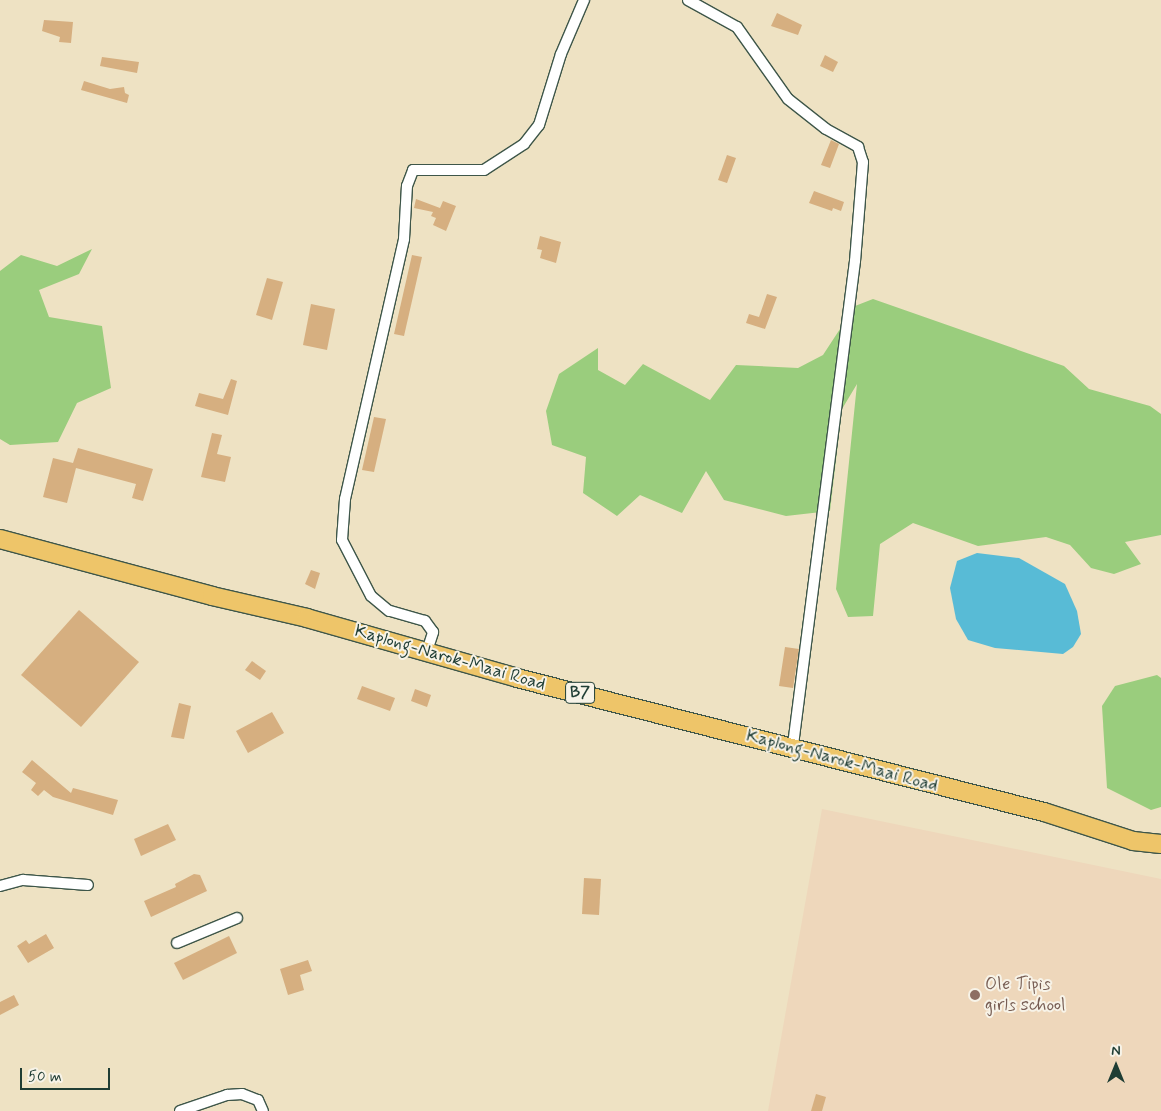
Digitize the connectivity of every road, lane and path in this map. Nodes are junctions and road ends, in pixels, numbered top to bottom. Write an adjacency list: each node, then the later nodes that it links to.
1 (584, 0): 4 (street)
2 (688, 0): 5 (street)
3 (0, 538): 4 (highway, Kaplong-Narok-Maai Road / B7)
4 (427, 651): 5 (highway, Kaplong-Narok-Maai Road / B7)
5 (793, 748): 6 (highway, Kaplong-Narok-Maai Road / B7)
6 (1161, 844)
7 (88, 885): 8 (street)
8 (0, 886)
9 (237, 918): 10 (street)
10 (177, 943)
11 (180, 1111): 12 (street)
12 (263, 1111)

